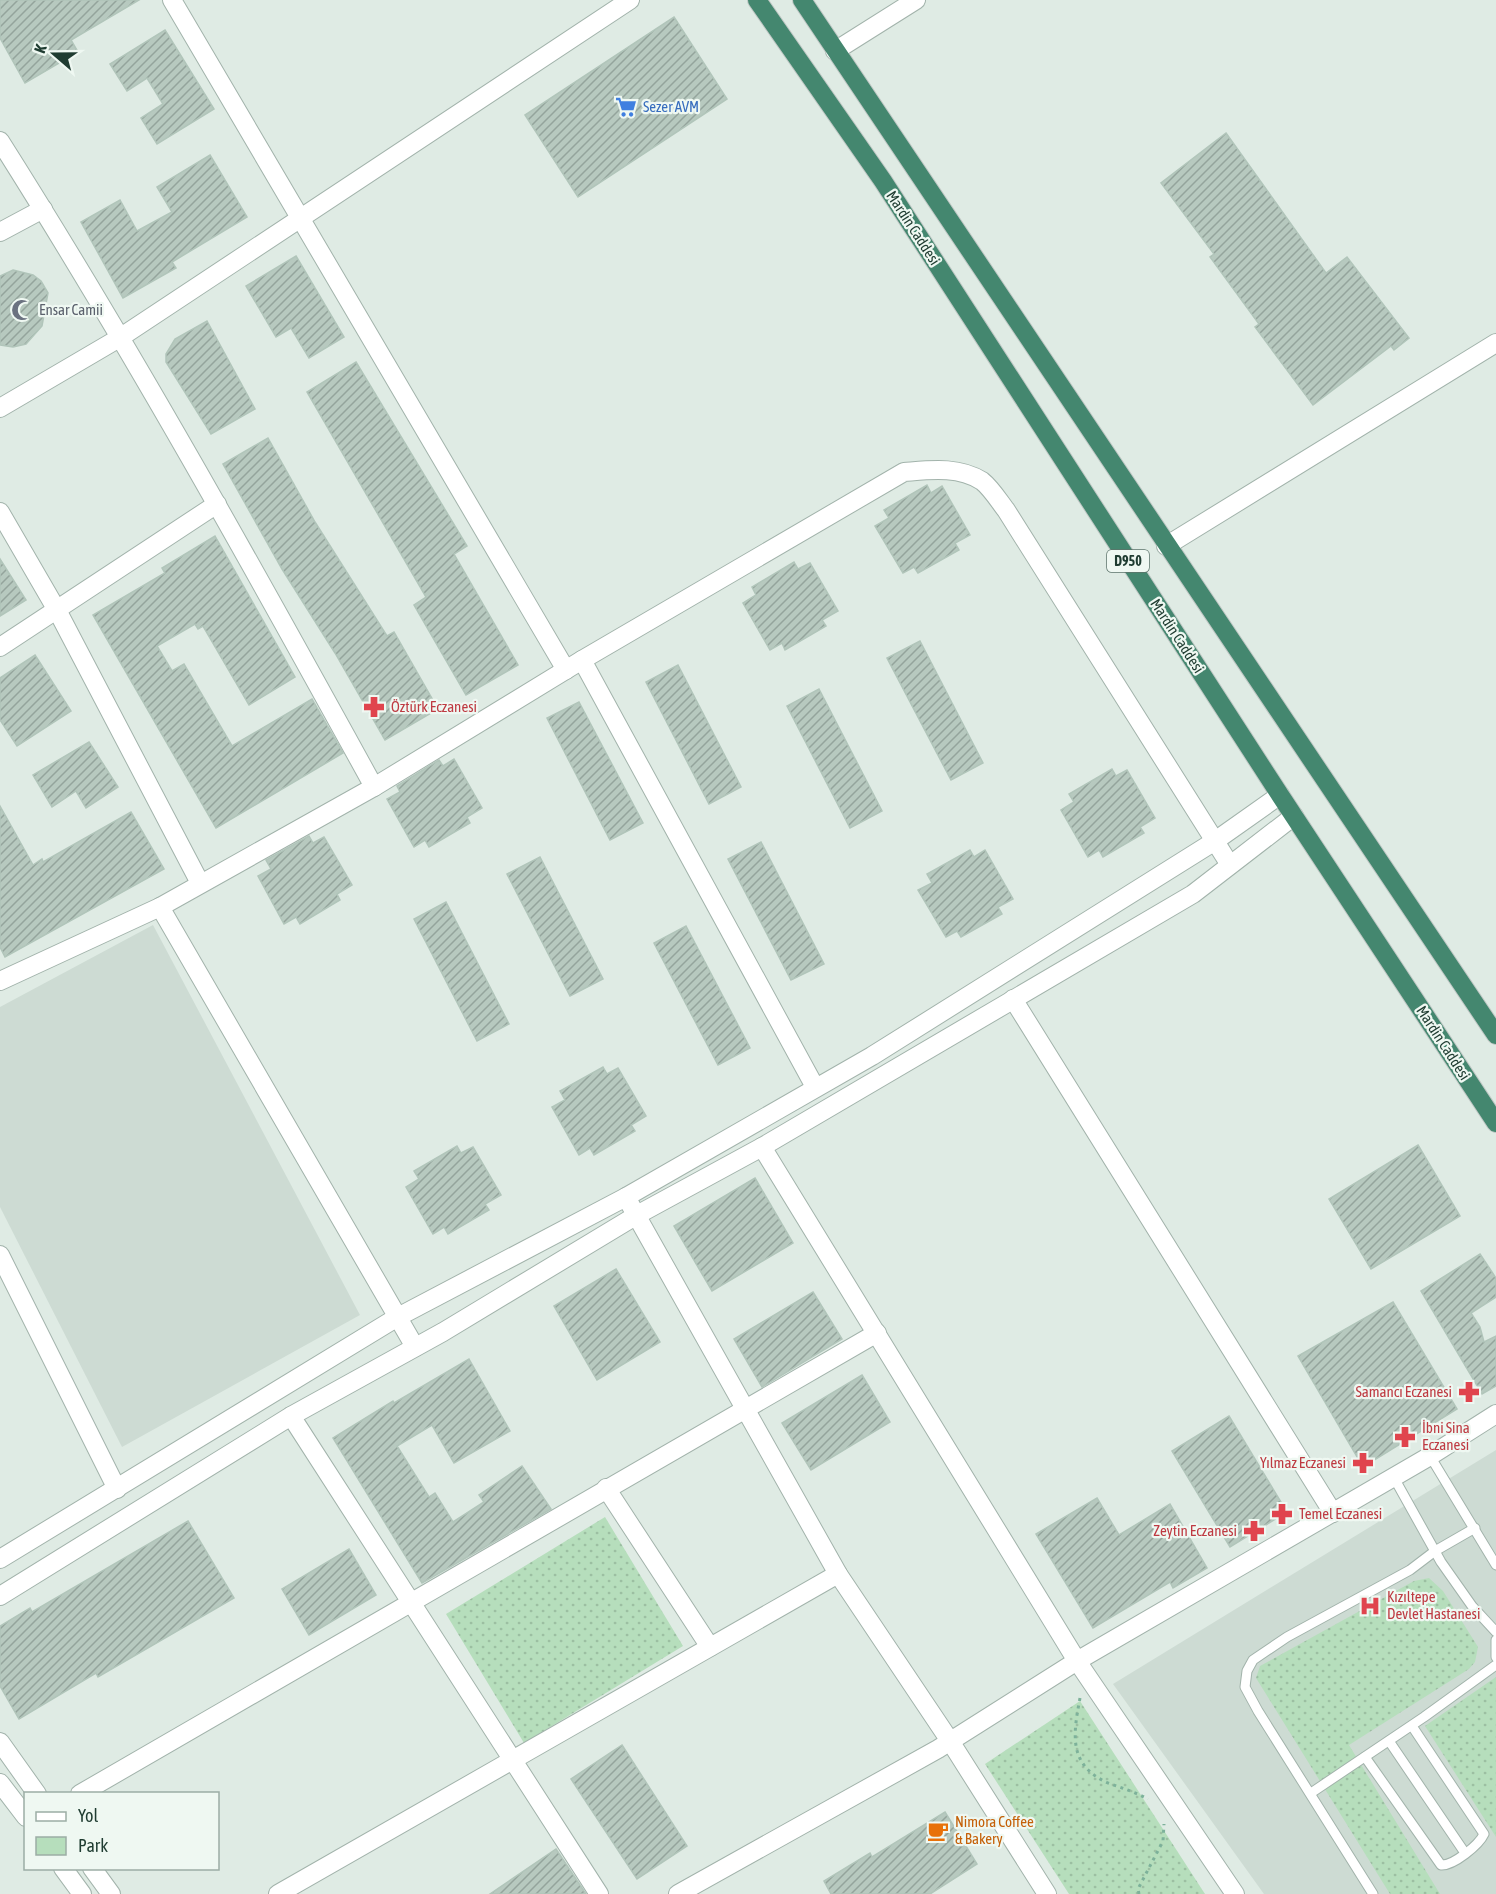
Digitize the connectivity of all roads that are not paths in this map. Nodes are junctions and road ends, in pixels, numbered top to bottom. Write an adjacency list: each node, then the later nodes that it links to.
1 (172, 0): 9 (street)
2 (630, 0): 9 (street)
3 (757, 0): 22 (highway, Mardin Caddesi / D950)
4 (802, 0): 6 (highway, D950)
5 (916, 0): 6 (street)
6 (835, 51): 16 (highway, D950)
7 (0, 141): 8 (street)
8 (43, 209): 10 (street); 11 (street)
9 (299, 218): 11 (street); 20 (street)
10 (0, 232)
11 (121, 337): 13 (street); 14 (street)
12 (1496, 343): 16 (street)
13 (0, 408)
14 (217, 504): 17 (street); 21 (street)
15 (0, 512): 17 (street)
16 (1166, 546): 30 (highway, D950)
17 (58, 612): 18 (street); 26 (street)
18 (0, 647)
19 (582, 660): 20 (street); 24 (street); 31 (street)
20 (566, 670): 21 (street)
21 (374, 787): 26 (street)
22 (1280, 795): 23 (highway, Mardin Caddesi / D950); 24 (street)
23 (1294, 816): 25 (street); 32 (highway, Mardin Caddesi / D950)
24 (1215, 841): 25 (street); 31 (street)
25 (1230, 866): 29 (street)
26 (200, 883): 27 (street)
27 (160, 907): 28 (street); 37 (street)
28 (1, 978)
29 (1013, 999): 33 (street); 47 (street)
30 (1496, 1035)
31 (815, 1087): 34 (street)
32 (1496, 1123)
33 (762, 1147): 35 (street); 38 (street)
34 (626, 1197): 35 (street); 37 (street)
35 (637, 1215): 39 (street); 40 (street)
36 (0, 1255): 46 (street)
37 (396, 1318): 39 (street); 46 (street)
38 (877, 1333): 40 (street); 59 (street)
39 (415, 1347): 42 (street)
40 (745, 1407): 45 (street); 52 (street)
41 (1496, 1414): 43 (street)
42 (291, 1416): 53 (street); 54 (street)
43 (1430, 1456): 44 (street); 48 (lane)
44 (1393, 1476): 47 (street); 49 (lane)
45 (606, 1488): 54 (street); 57 (street)
46 (117, 1489): 50 (street)
47 (1333, 1513): 59 (street)
48 (1475, 1528): 49 (lane); 51 (lane)
49 (1435, 1551): 55 (lane); 70 (lane)
50 (0, 1559)
51 (1496, 1564)
52 (838, 1574): 57 (street); 62 (street)
53 (0, 1596)
54 (412, 1601): 66 (street); 69 (street)
55 (1496, 1632)
56 (1496, 1640): 58 (lane)
57 (710, 1647): 66 (street)
58 (1496, 1658)
59 (1077, 1661): 62 (street); 81 (street)
60 (1496, 1665): 61 (lane)
61 (1412, 1726): 63 (lane); 72 (lane)
62 (950, 1741): 79 (street); 80 (street)
63 (1389, 1741): 65 (lane); 72 (lane)
64 (0, 1742): 68 (street)
65 (1365, 1757): 70 (lane); 72 (lane)
66 (513, 1760): 77 (street); 78 (street)
67 (0, 1783): 71 (street)
68 (36, 1792)
69 (83, 1792)
70 (1311, 1793): 82 (lane)
71 (24, 1814)
72 (1465, 1853)
73 (64, 1870): 75 (street)
74 (93, 1870): 76 (street)
75 (82, 1894)
76 (111, 1894)
77 (278, 1894)
78 (598, 1894)
79 (678, 1894)
80 (1047, 1894)
81 (1234, 1894)
82 (1373, 1894)

